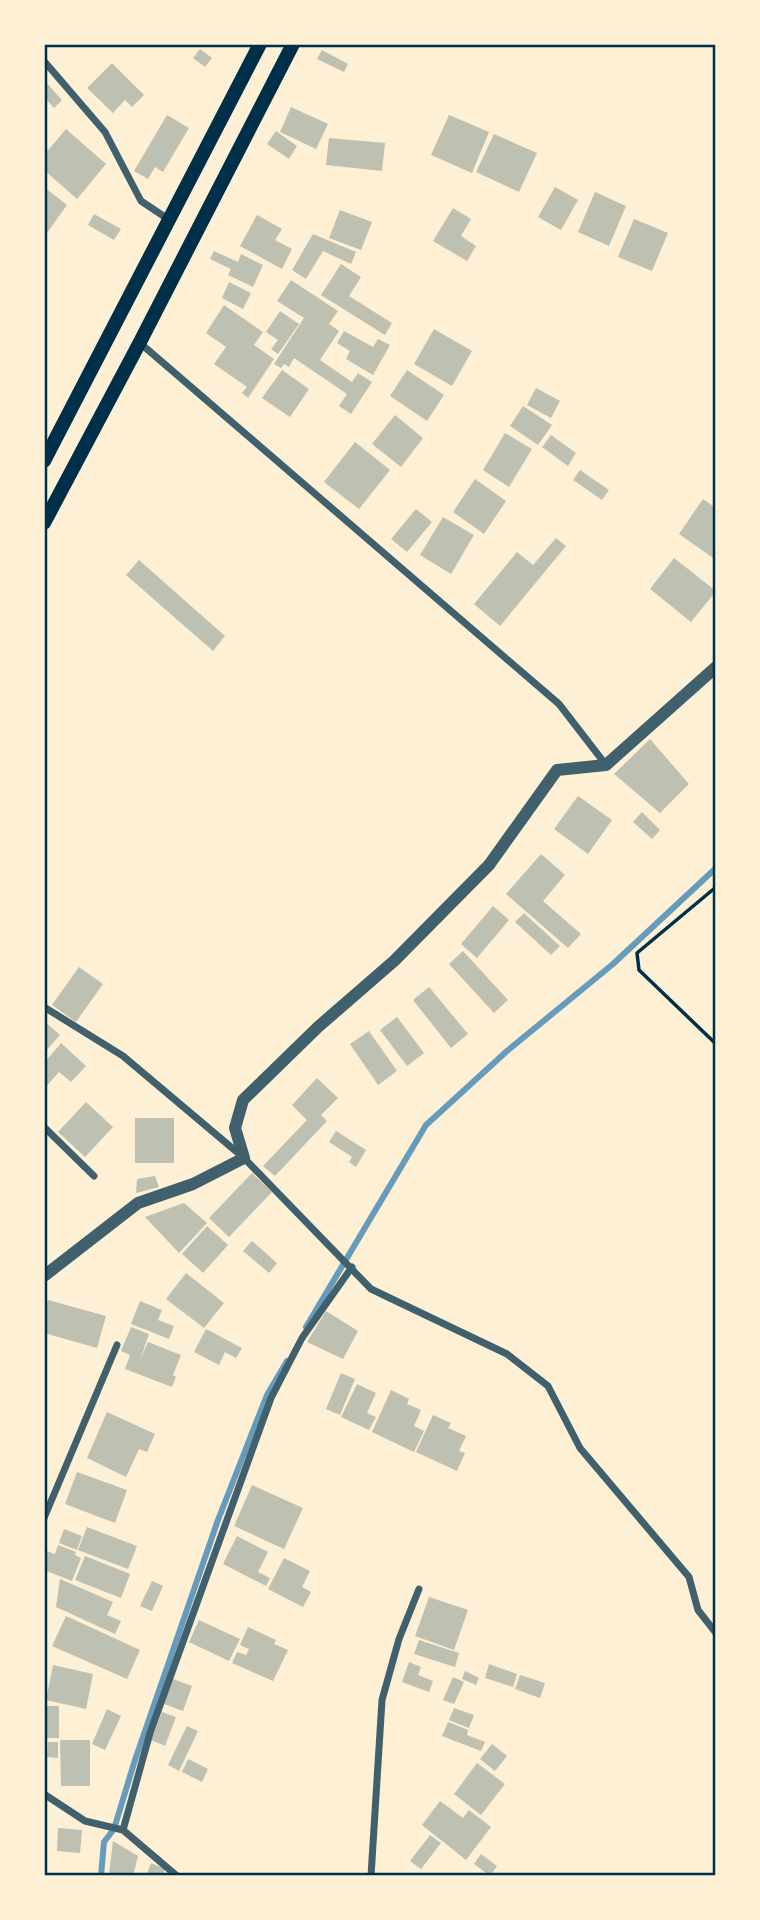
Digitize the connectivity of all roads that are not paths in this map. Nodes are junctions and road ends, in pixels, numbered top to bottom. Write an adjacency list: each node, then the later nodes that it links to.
1 (260, 44): 4 (main road)
2 (293, 44): 5 (main road)
3 (44, 61): 4 (street)
4 (168, 219): 6 (main road)
5 (140, 342): 7 (main road); 9 (street)
6 (44, 461)
7 (44, 523)
8 (716, 667): 9 (street)
9 (606, 765): 12 (street)
10 (44, 1007): 12 (street)
11 (44, 1127): 13 (street)
12 (244, 1158): 14 (street); 15 (street)
13 (94, 1176)
14 (352, 1267): 19 (street); 21 (street)
15 (44, 1276)
16 (117, 1345): 17 (street)
17 (44, 1518)
18 (419, 1589): 23 (street)
19 (716, 1633)
20 (44, 1794): 21 (street)
21 (122, 1830): 22 (street)
22 (177, 1876)
23 (371, 1876)

